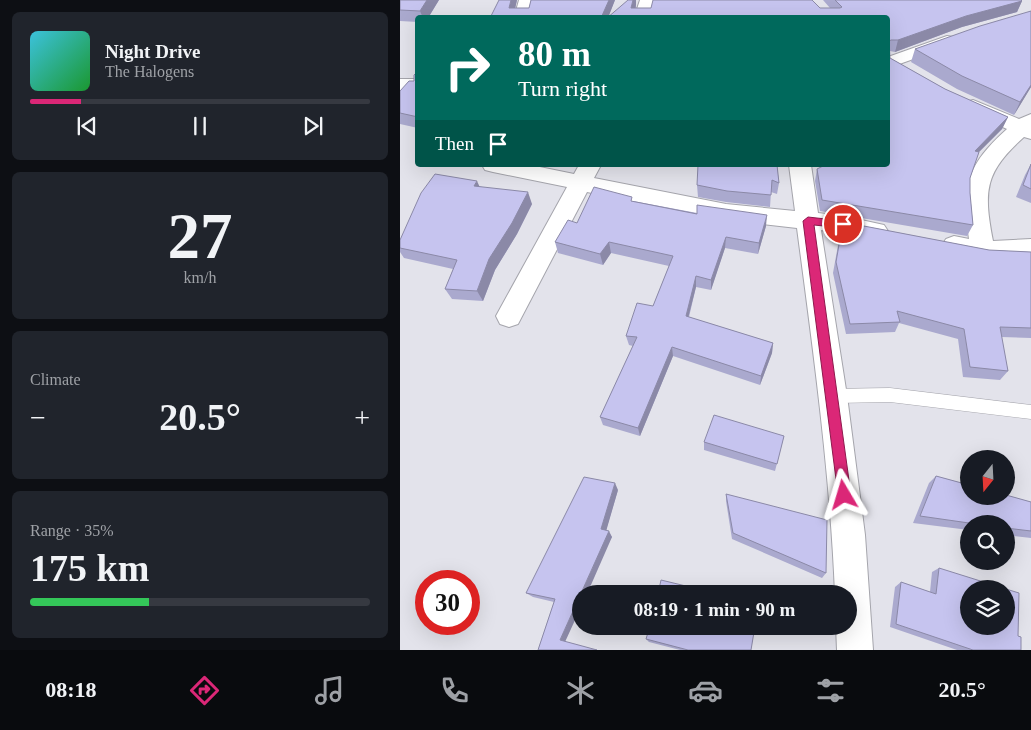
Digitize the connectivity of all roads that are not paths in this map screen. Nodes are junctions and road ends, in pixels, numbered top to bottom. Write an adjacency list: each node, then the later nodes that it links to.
1 (527, 0): 3 (street)
2 (648, 0): 4 (street)
3 (523, 15)
4 (643, 15)
5 (960, 36): 6 (street)
6 (890, 61)
7 (890, 62): 8 (street)
8 (910, 72)
9 (400, 85): 10 (street)
10 (415, 85)
11 (958, 99): 12 (street)
12 (1028, 126): 20 (street)
13 (513, 167): 15 (street)
14 (800, 167): 16 (street)
15 (585, 174): 16 (street); 21 (street)
16 (808, 221): 17 (street); 22 (street)
17 (894, 235)
18 (931, 242): 20 (street)
19 (1031, 248): 20 (street)
20 (983, 250)
21 (509, 316)
22 (833, 396): 23 (lane); 24 (street)
23 (1031, 412)
24 (854, 650)

